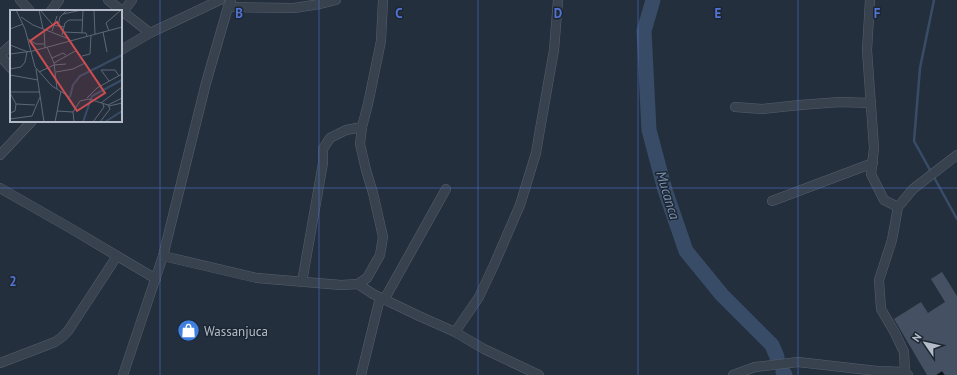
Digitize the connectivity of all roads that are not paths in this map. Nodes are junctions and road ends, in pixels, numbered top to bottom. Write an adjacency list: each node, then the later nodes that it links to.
1 (20, 0): 11 (street)
2 (59, 0): 12 (street)
3 (108, 0): 13 (street)
4 (132, 0): 14 (street)
5 (220, 0): 15 (street)
6 (336, 0): 10 (street)
7 (383, 0): 23 (street)
8 (558, 0): 37 (street)
9 (870, 0): 20 (street)
10 (230, 4): 32 (street)
11 (29, 10)
12 (52, 10)
13 (120, 10)
14 (123, 12): 15 (street)
15 (150, 33): 17 (street)
16 (10, 46): 18 (street)
17 (122, 49)
18 (0, 56): 19 (street)
19 (10, 67)
20 (871, 103): 21 (street); 26 (street)
21 (735, 107)
22 (31, 122): 24 (street)
23 (362, 127): 34 (street); 35 (street)
24 (0, 155)
25 (957, 155): 30 (street)
26 (873, 163): 29 (street); 30 (street)
27 (0, 188): 31 (street)
28 (446, 189): 36 (street)
29 (772, 201)
30 (898, 207): 40 (street)
31 (117, 256): 33 (street); 39 (street)
32 (163, 256): 33 (street); 34 (street)
33 (156, 278): 41 (street)
34 (302, 282): 35 (street)
35 (358, 284): 36 (street)
36 (382, 299): 37 (street); 38 (street)
37 (455, 332): 44 (street)
38 (365, 360): 42 (street); 43 (street)
39 (0, 363)
40 (906, 373): 45 (street)
41 (123, 375)
42 (361, 375)
43 (368, 375)
44 (539, 375)
45 (733, 375)

